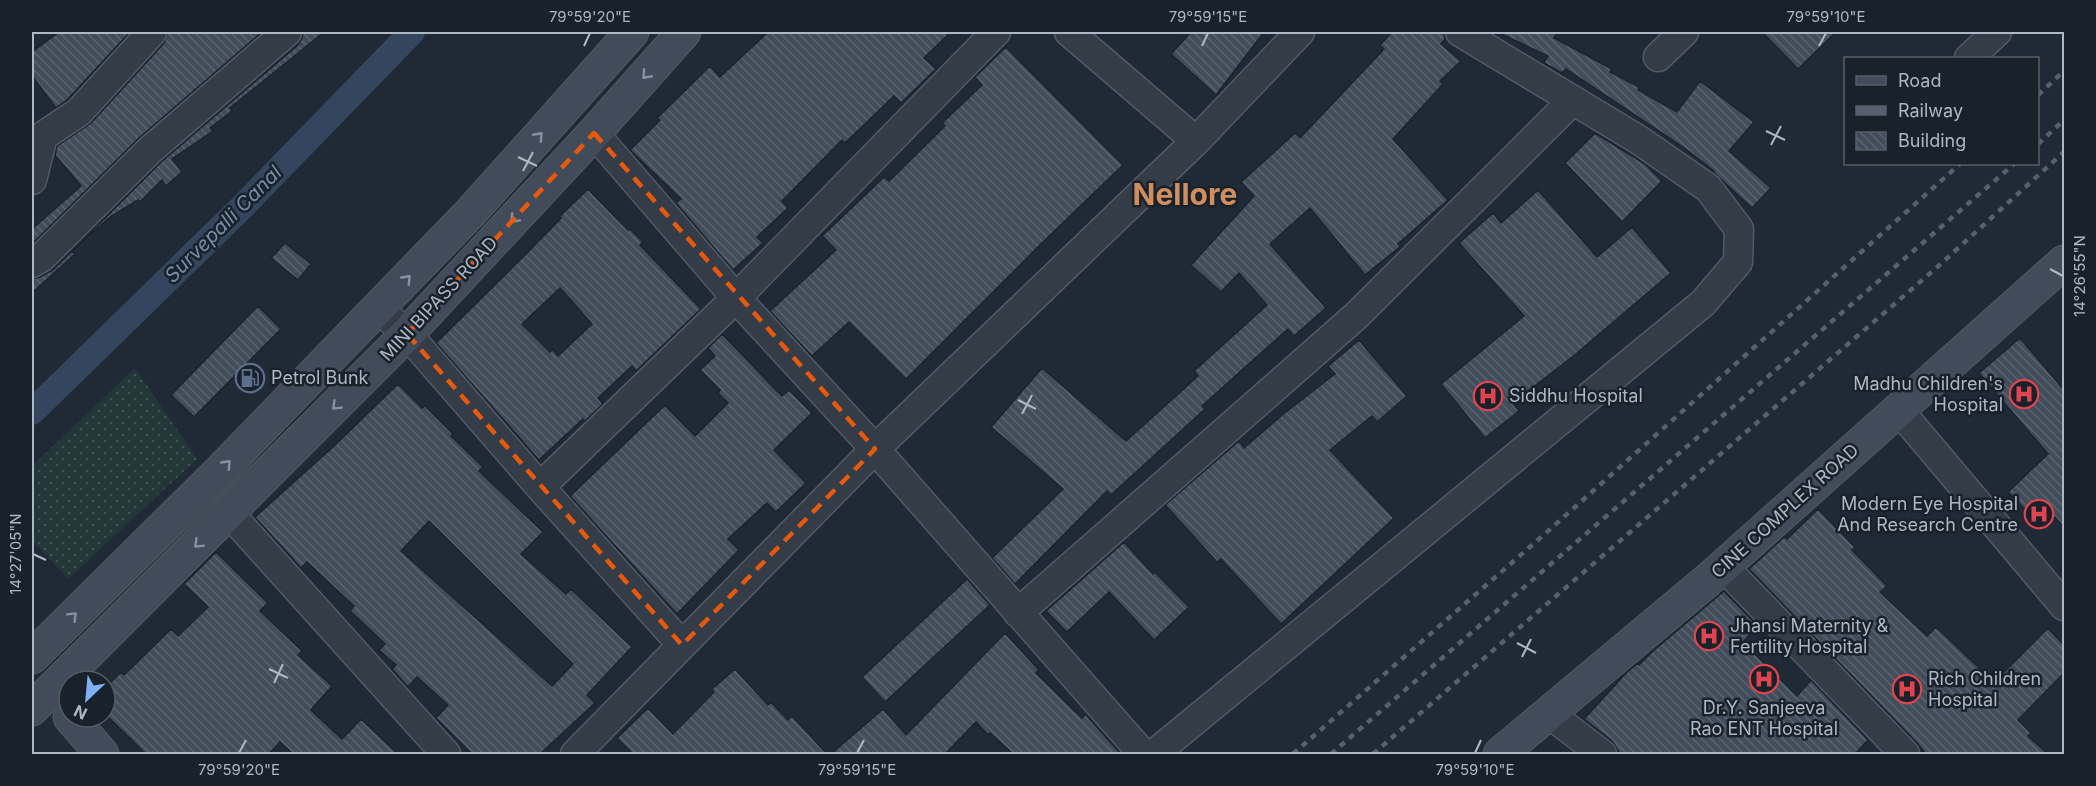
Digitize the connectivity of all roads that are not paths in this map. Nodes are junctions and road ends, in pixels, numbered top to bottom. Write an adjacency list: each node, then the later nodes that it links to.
1 (152, 32): 16 (street)
2 (287, 32): 18 (street)
3 (632, 32): 20 (main road, one-way to 3)
4 (684, 32): 14 (main road, MINI BIPASS ROAD, one-way to 14)
5 (996, 32): 19 (street)
6 (1069, 32): 15 (street)
7 (1300, 32): 15 (street)
8 (1460, 32): 13 (street)
9 (1684, 32): 11 (street)
10 (1998, 32): 12 (street)
11 (1658, 57)
12 (1970, 57)
13 (1573, 100): 28 (street); 39 (street)
14 (594, 134): 19 (street); 21 (main road, MINI BIPASS ROAD, one-way to 21)
15 (1196, 141): 23 (street)
16 (32, 180)
17 (2064, 262): 22 (main road, CINE COMPLEX ROAD)
18 (32, 263)
19 (736, 298): 23 (street); 24 (street)
20 (378, 308): 21 (street); 30 (main road, one-way to 20)
21 (407, 334): 24 (street); 25 (main road, MINI BIPASS ROAD, one-way to 25)
22 (1898, 409): 26 (main road, CINE COMPLEX ROAD); 27 (street)
23 (875, 449): 28 (street); 29 (street)
24 (540, 487): 29 (street)
25 (229, 513): 31 (main road, MINI BIPASS ROAD, one-way to 31); 36 (street)
26 (1723, 566): 33 (main road, CINE COMPLEX ROAD); 42 (street)
27 (2064, 606)
28 (1018, 613): 38 (street)
29 (682, 645): 37 (street)
30 (34, 648)
31 (40, 700): 32 (main road)
32 (57, 709)
33 (1548, 712): 40 (main road, CINE COMPLEX ROAD); 41 (street)
34 (81, 729): 35 (main road)
35 (102, 754)
36 (446, 754)
37 (575, 754)
38 (1143, 754)
39 (1154, 754)
40 (1500, 754)
41 (1602, 754)
42 (1905, 754)

